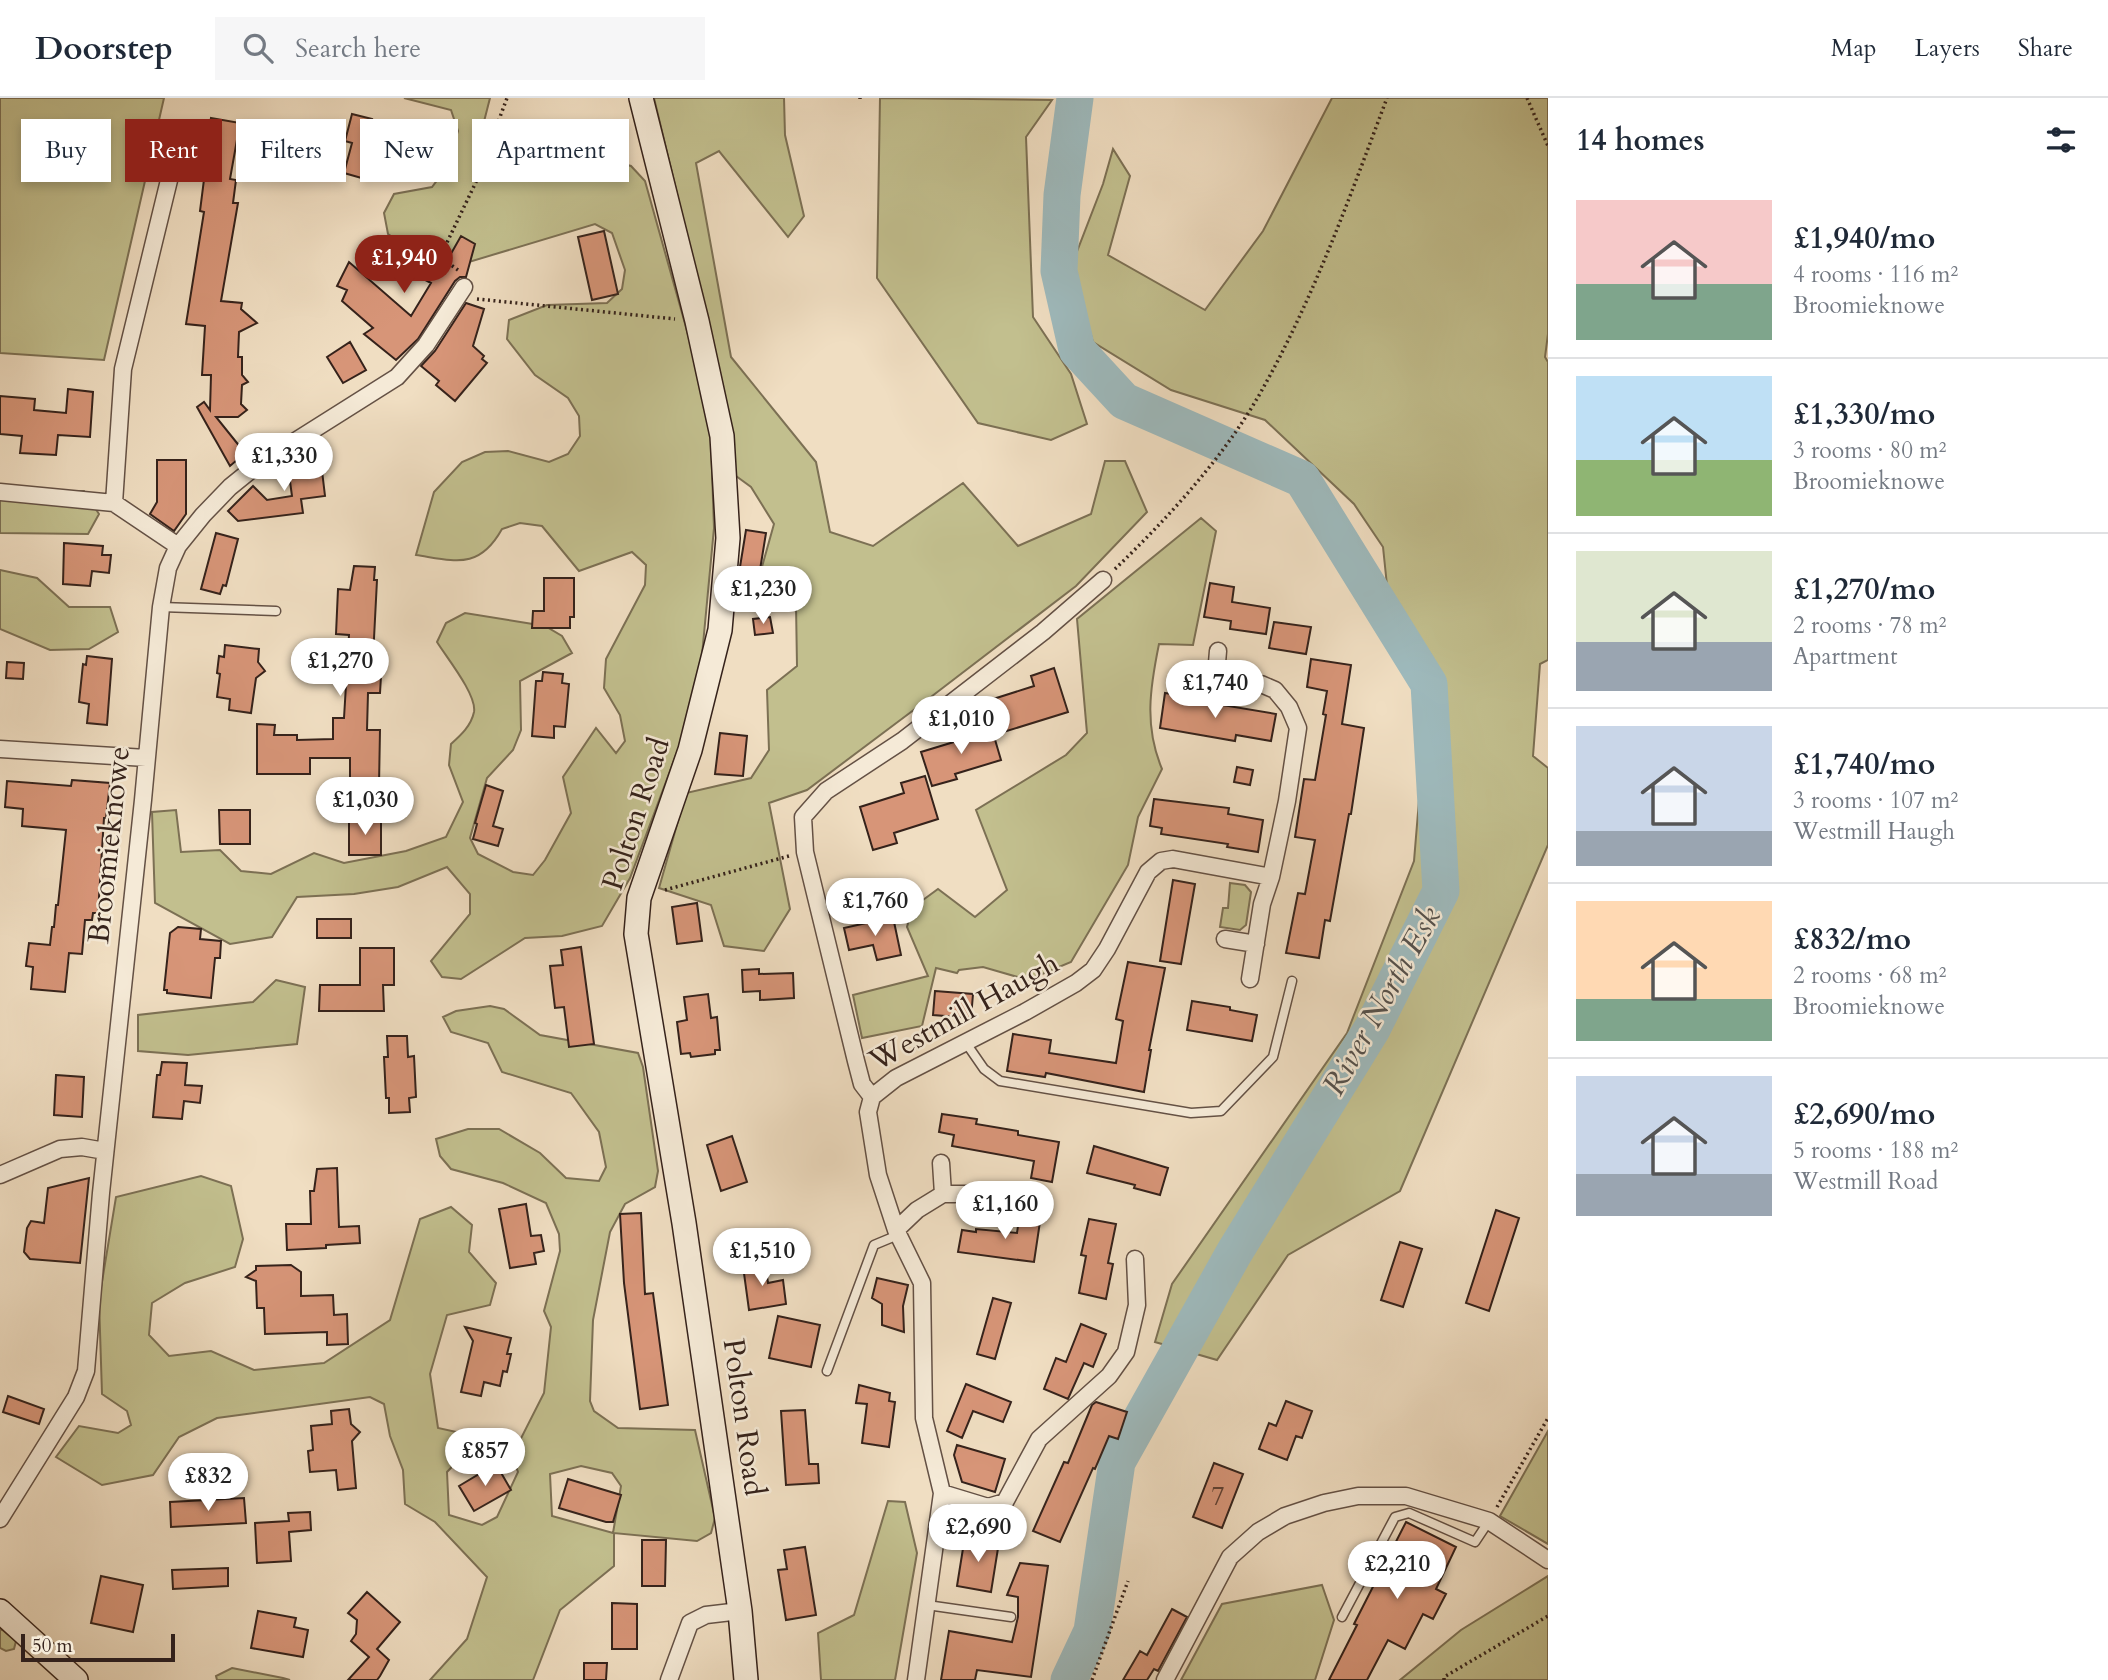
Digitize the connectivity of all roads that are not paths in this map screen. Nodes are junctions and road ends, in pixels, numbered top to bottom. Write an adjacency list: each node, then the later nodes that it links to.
1 (641, 98): 36 (street, Polton Road)
2 (169, 182): 5 (street)
3 (461, 292): 6 (street, Broomieknowe)
4 (0, 492): 5 (street)
5 (114, 503): 6 (street)
6 (178, 546): 8 (street, Broomieknowe)
7 (1103, 580): 21 (street)
8 (161, 607): 9 (lane); 14 (street, Broomieknowe)
9 (276, 611)
10 (1219, 650): 12 (street)
11 (1189, 671): 12 (street)
12 (1216, 675): 15 (street)
13 (0, 749): 14 (street)
14 (146, 758): 22 (street, Broomieknowe)
15 (1271, 877): 17 (street); 20 (street, Westmill Haugh)
16 (1225, 940): 17 (street)
17 (1256, 944): 18 (street)
18 (1250, 979)
19 (1292, 981): 20 (lane)
20 (966, 1043): 21 (street, Westmill Haugh)
21 (872, 1097): 27 (street)
22 (105, 1151): 24 (street); 31 (street, Broomieknowe)
23 (941, 1163): 25 (street)
24 (0, 1175)
25 (943, 1194): 26 (street); 27 (street)
26 (992, 1194)
27 (897, 1232): 29 (lane); 30 (street)
28 (1135, 1259): 30 (street)
29 (827, 1371)
30 (943, 1493): 34 (street)
31 (0, 1519)
32 (1489, 1521): 33 (street); 38 (lane); 43 (street)
33 (1548, 1560)
34 (927, 1605): 37 (lane); 42 (street)
35 (0, 1611): 39 (street)
36 (740, 1611): 40 (street); 41 (street, Polton Road)
37 (1011, 1617)
38 (1342, 1617)
39 (76, 1680)
40 (669, 1680)
41 (746, 1680)
42 (916, 1680)
43 (1165, 1680)

